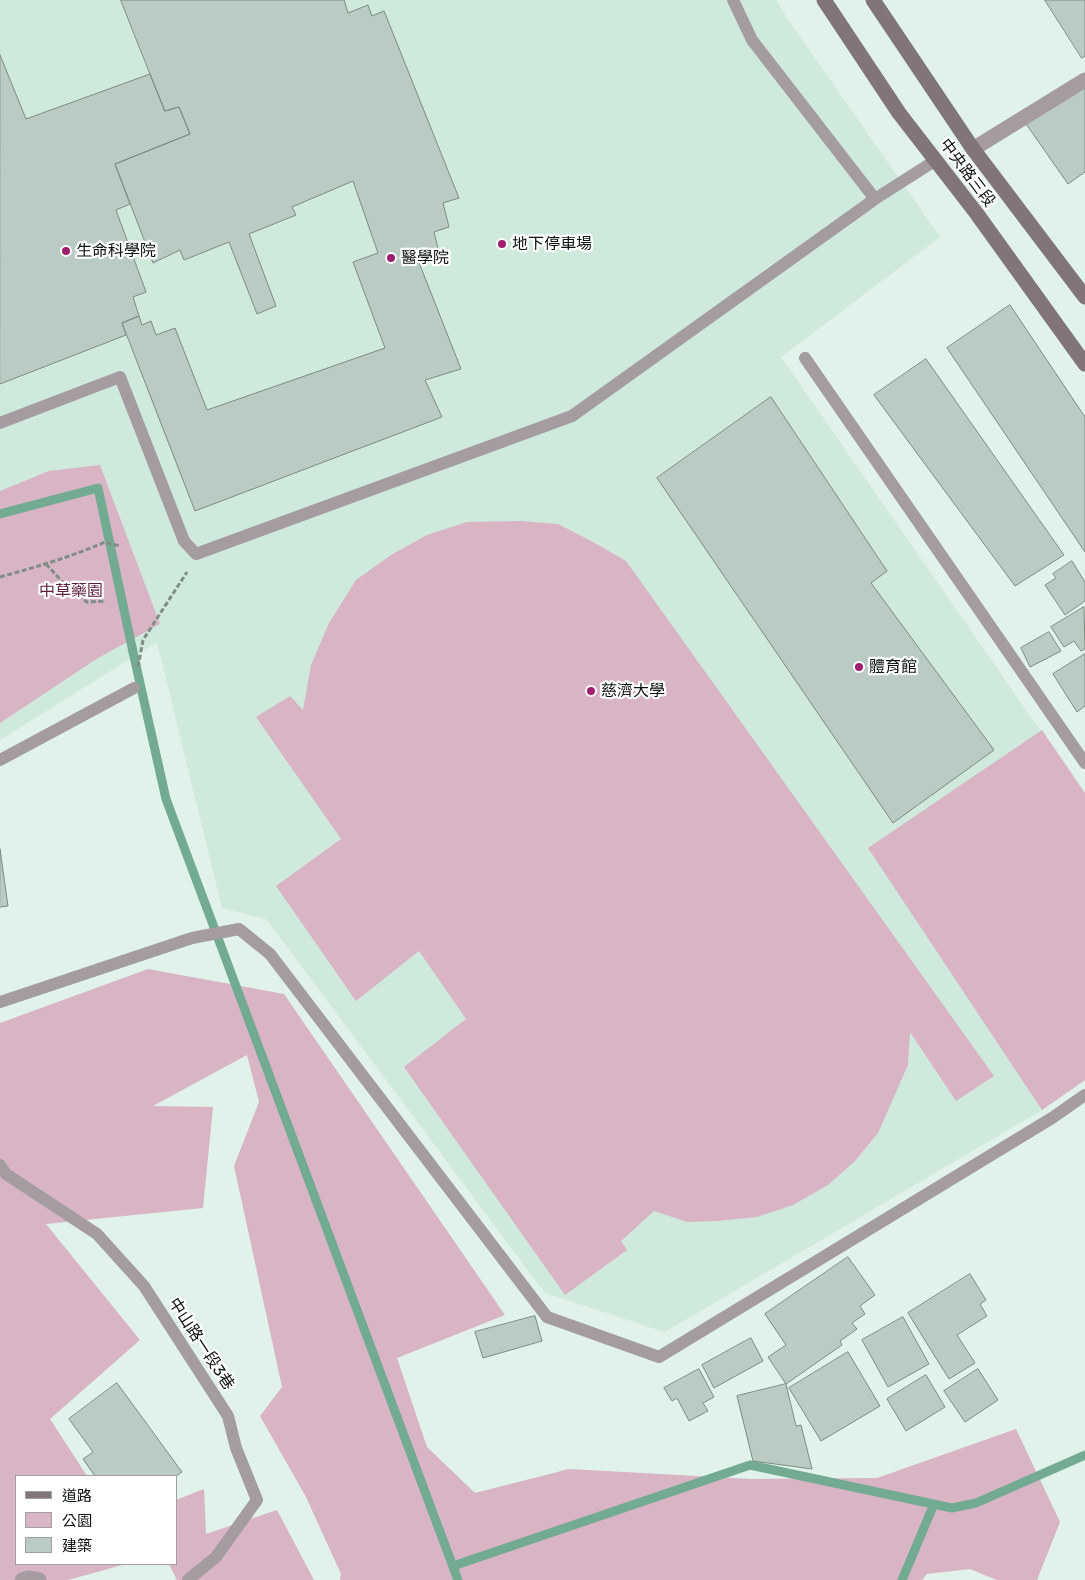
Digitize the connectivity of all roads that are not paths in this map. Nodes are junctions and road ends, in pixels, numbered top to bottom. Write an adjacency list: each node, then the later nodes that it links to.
1 (733, 0): 7 (lane)
2 (824, 0): 6 (street, 中央路三段)
3 (873, 0): 5 (street, 中央路三段)
4 (1085, 80): 5 (street)
5 (974, 149): 8 (street, 中央路三段)
6 (936, 160): 7 (lane); 10 (street, 中央路三段)
7 (875, 200): 11 (lane)
8 (1085, 297)
9 (805, 358): 14 (lane)
10 (1085, 364)
11 (0, 422)
12 (134, 688): 13 (lane)
13 (0, 760)
14 (1085, 762)
15 (0, 1002): 16 (lane)
16 (1085, 1095)
17 (0, 1165): 20 (lane, 中山路一段3巷)
18 (22, 1580): 19 (street)
19 (39, 1580)
20 (188, 1580)

